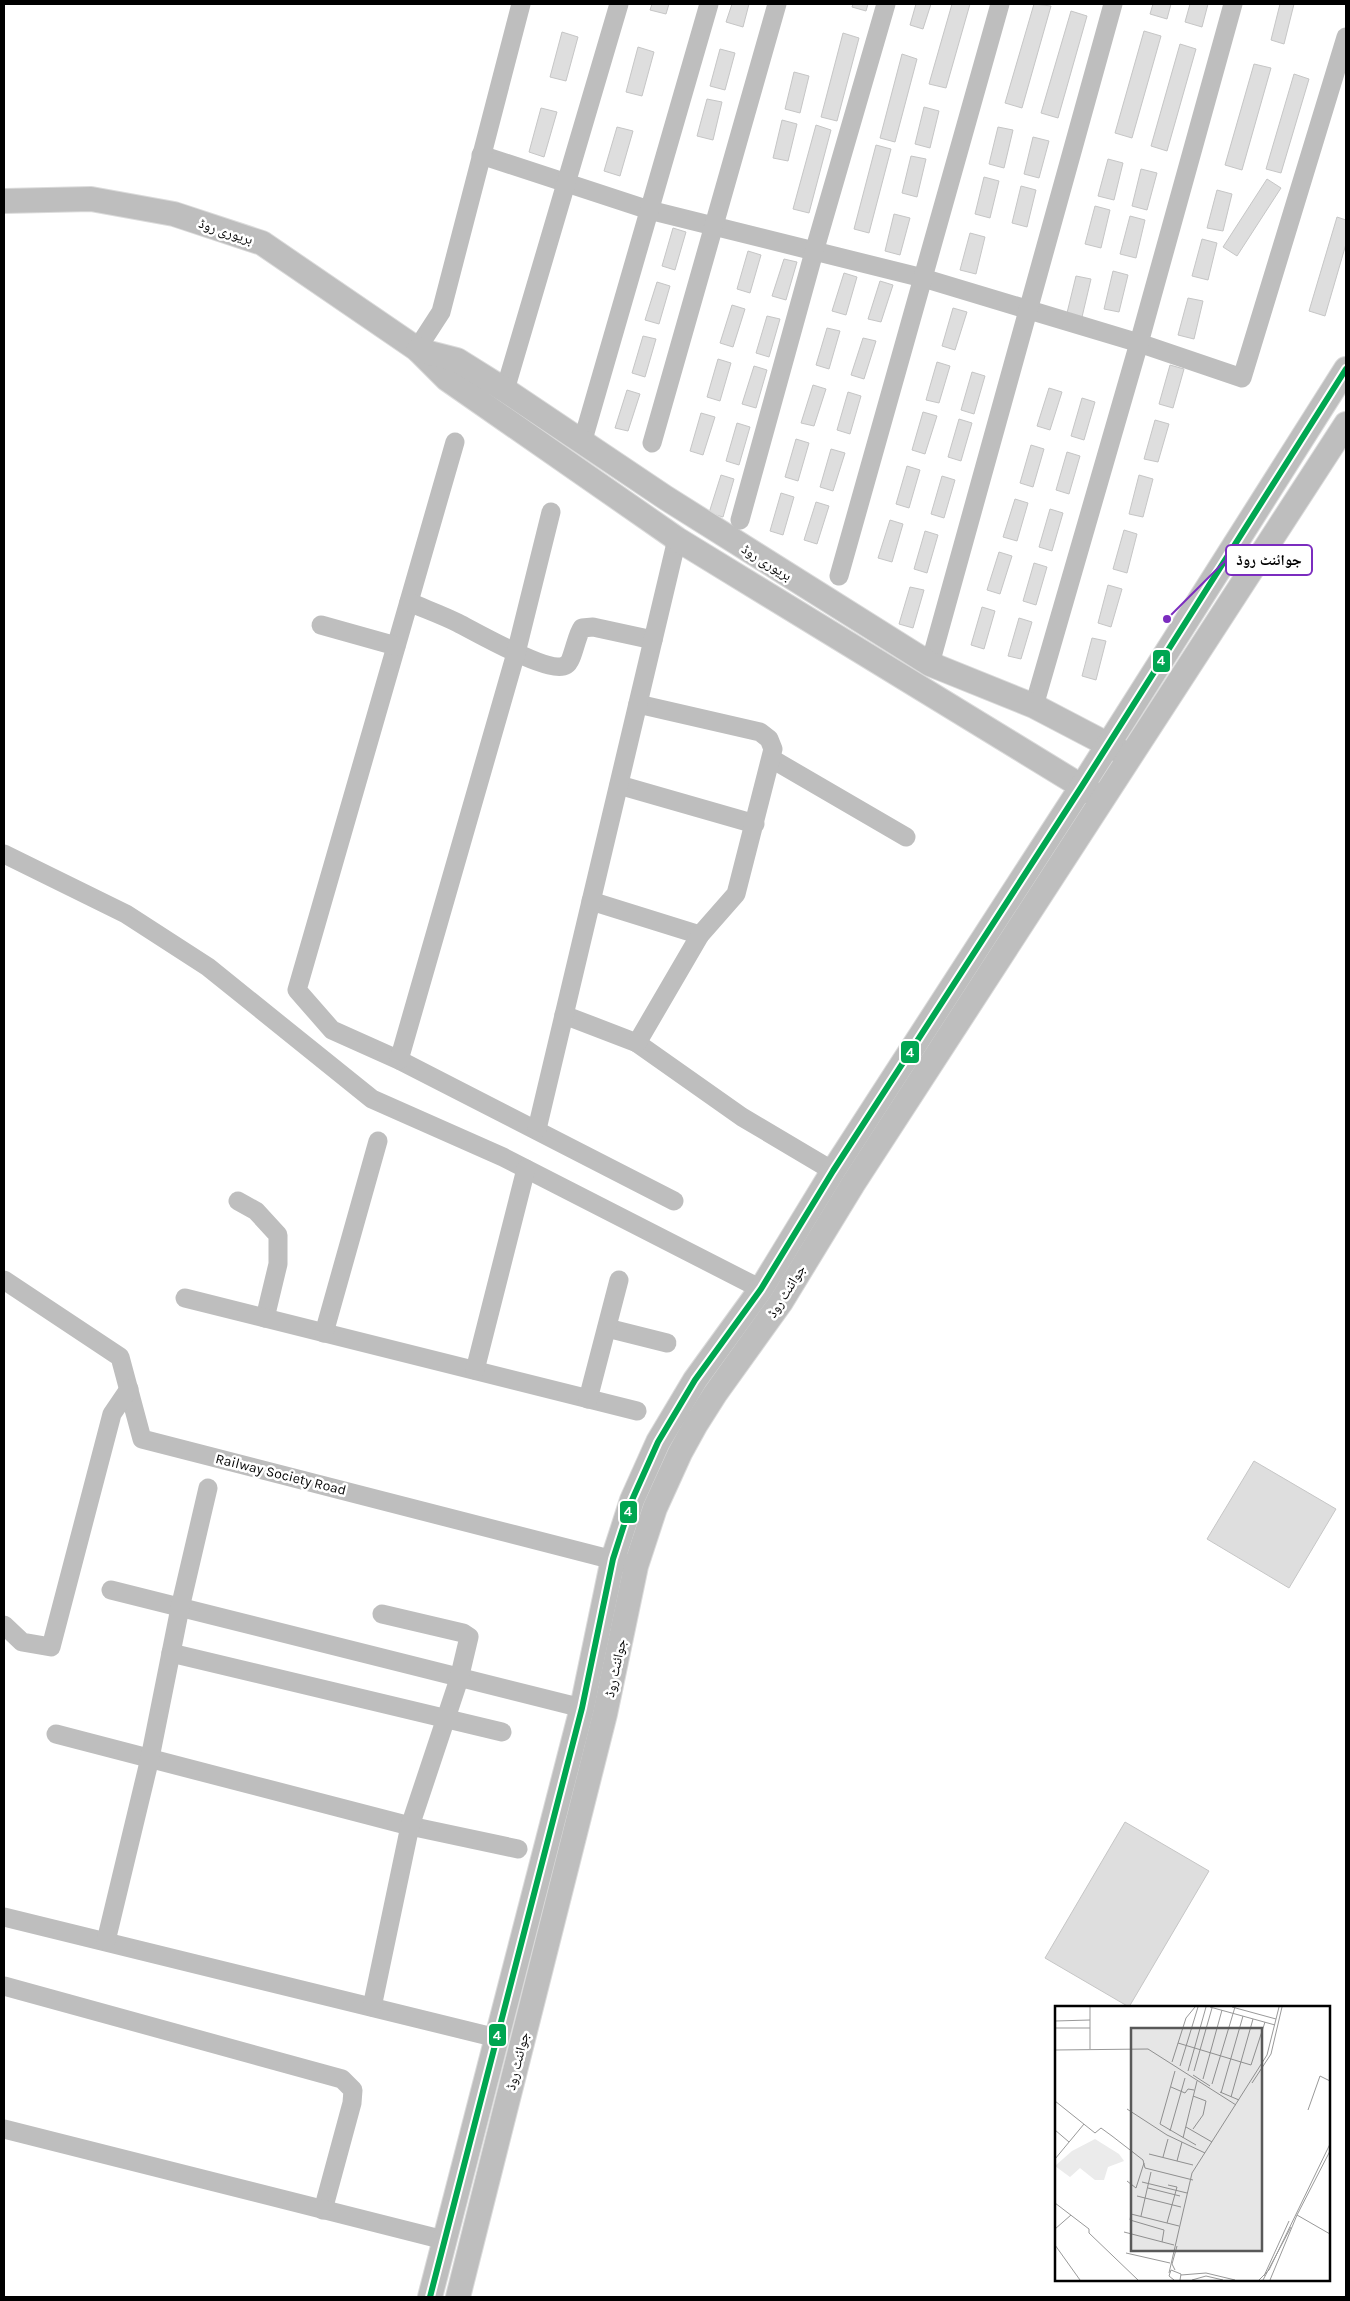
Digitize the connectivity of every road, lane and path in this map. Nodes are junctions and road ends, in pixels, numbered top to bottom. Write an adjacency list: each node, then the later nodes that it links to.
1 (521, 4): 10 (street)
2 (618, 4): 11 (street)
3 (709, 4): 13 (street)
4 (778, 4): 14 (street)
5 (886, 4): 15 (street)
6 (1000, 4): 16 (street)
7 (1113, 4): 17 (street)
8 (1233, 4): 18 (street)
9 (1346, 36): 18 (street)
10 (481, 155): 11 (street); 19 (street)
11 (566, 181): 13 (street); 21 (street)
12 (4, 201): 19 (main road, بریوری روڈ)
13 (649, 210): 14 (street); 24 (street)
14 (714, 226): 15 (street); 25 (street)
15 (814, 252): 16 (street); 27 (street)
16 (923, 278): 17 (street); 29 (street)
17 (1029, 311): 18 (street); 35 (street)
18 (1138, 343): 37 (street)
19 (417, 349): 21 (main road, بریوری روڈ); 28 (main road, بریوری روڈ)
20 (1346, 370): 38 (main road, جوائنٹ روڈ)
21 (504, 390): 24 (main road, بریوری روڈ)
22 (1346, 424): 39 (main road, جوائنٹ روڈ)
23 (455, 442): 30 (street)
24 (582, 443): 35 (main road, بریوری روڈ)
25 (652, 443)
26 (551, 512): 34 (street)
27 (740, 520)
28 (677, 539): 32 (street); 42 (main road, بریوری روڈ)
29 (839, 576)
30 (409, 602): 33 (street); 34 (street)
31 (321, 625): 33 (street)
32 (653, 640): 34 (street); 36 (street)
33 (396, 646): 51 (street)
34 (516, 653): 51 (street)
35 (930, 664): 37 (main road, بریوری روڈ)
36 (638, 704): 40 (street); 41 (street)
37 (1034, 706): 38 (main road, بریوری روڈ)
38 (1109, 743): 39 (main road, بریوری روڈ); 42 (main road, جوائنٹ روڈ)
39 (1129, 756): 43 (main road, جوائنٹ روڈ)
40 (772, 759): 44 (street); 45 (street)
41 (619, 785): 44 (street); 47 (street)
42 (1082, 786): 43 (main road, بریوری روڈ); 55 (main road, جوائنٹ روڈ)
43 (1102, 799): 72 (main road, جوائنٹ روڈ)
44 (755, 824): 48 (street)
45 (906, 837)
46 (4, 854): 54 (street)
47 (591, 900): 48 (street); 49 (street)
48 (700, 935): 50 (street)
49 (564, 1015): 50 (street); 52 (street)
50 (637, 1043): 55 (street)
51 (400, 1060): 52 (street)
52 (536, 1130): 57 (street)
53 (378, 1141): 64 (street)
54 (526, 1170): 60 (street); 66 (street)
55 (833, 1171): 60 (main road, جوائنٹ روڈ)
56 (238, 1201): 62 (street)
57 (674, 1201)
58 (4, 1280): 67 (street, Railway Society Road)
59 (619, 1280): 63 (street)
60 (761, 1289): 71 (main road, جوائنٹ روڈ)
61 (185, 1298): 62 (street)
62 (265, 1318): 64 (street)
63 (607, 1328): 65 (street); 68 (street)
64 (324, 1333): 66 (street)
65 (667, 1343)
66 (475, 1370): 68 (street)
67 (129, 1389): 71 (street, Railway Society Road); 76 (street)
68 (588, 1399): 69 (street)
69 (637, 1411)
70 (208, 1488): 74 (street)
71 (613, 1559): 72 (street, Railway Society Road); 79 (main road, جوائنٹ روڈ)
72 (636, 1566): 95 (main road, جوائنٹ روڈ)
73 (111, 1590): 74 (street)
74 (180, 1608): 77 (street); 78 (street)
75 (382, 1614): 78 (street)
76 (4, 1624)
77 (171, 1653): 80 (street); 83 (street)
78 (459, 1679): 79 (street); 80 (street)
79 (582, 1708): 90 (main road, جوائنٹ روڈ)
80 (446, 1718): 81 (street); 84 (street)
81 (502, 1732)
82 (56, 1734): 83 (street)
83 (150, 1758): 84 (street); 87 (street)
84 (410, 1826): 85 (street); 89 (street)
85 (518, 1849)
86 (4, 1917): 87 (street)
87 (106, 1941): 89 (street)
88 (4, 1986): 92 (street)
89 (372, 2007): 90 (street)
90 (497, 2038): 93 (main road, جوائنٹ روڈ)
91 (4, 2129): 92 (street)
92 (323, 2210): 93 (street)
93 (442, 2248): 94 (main road, جوائنٹ روڈ)
94 (430, 2297)
95 (458, 2297)

